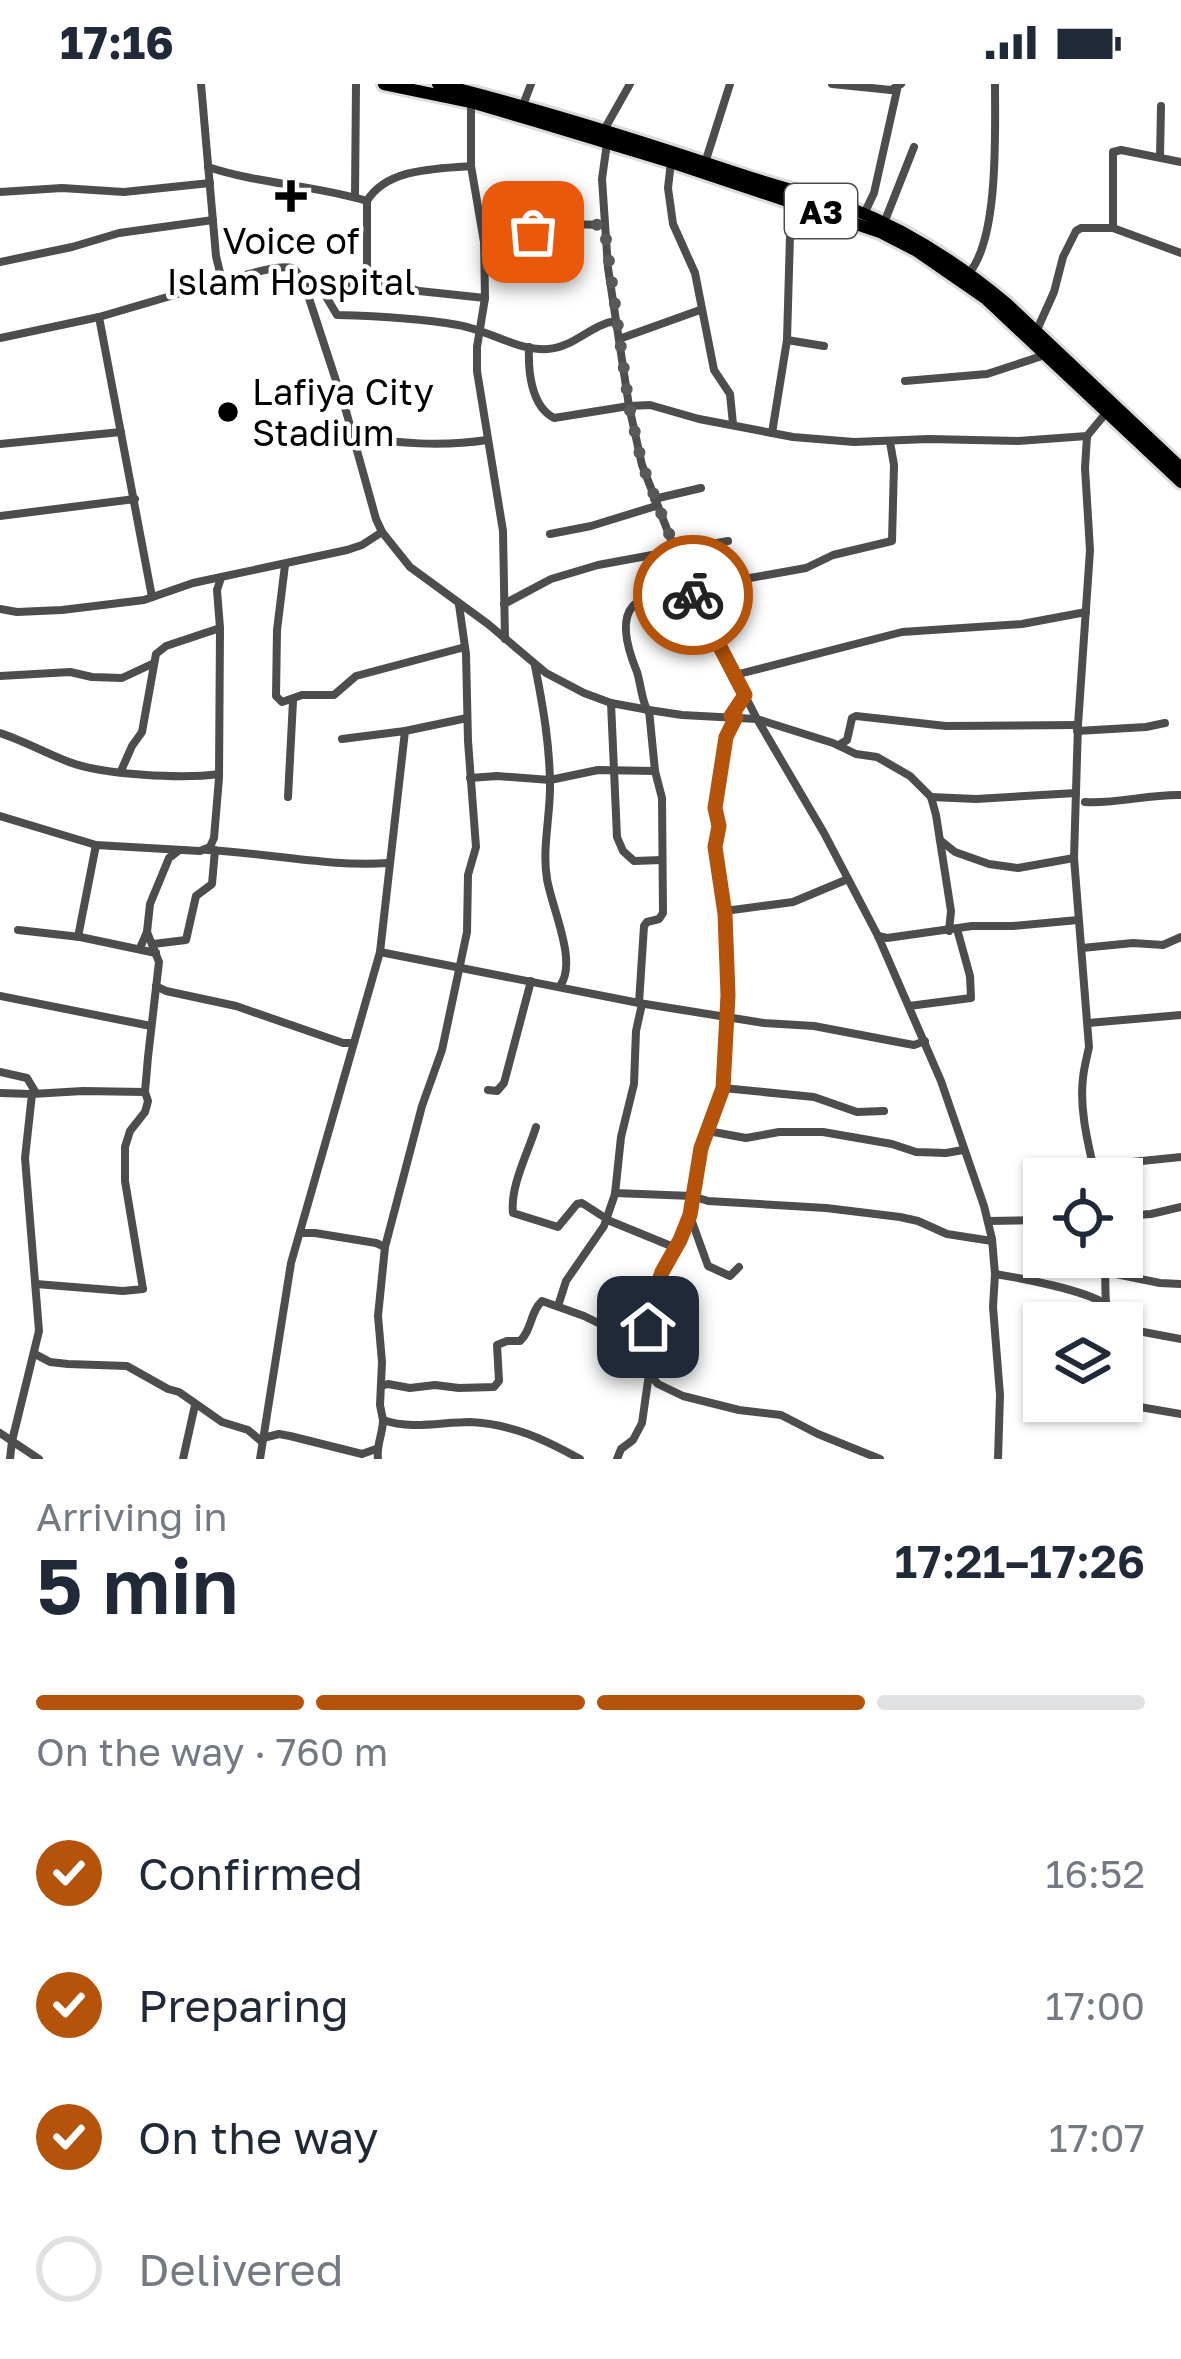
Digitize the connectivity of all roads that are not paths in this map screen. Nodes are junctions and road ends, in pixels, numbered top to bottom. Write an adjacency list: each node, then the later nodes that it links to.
1 (201, 84): 22 (street)
2 (356, 84): 25 (street)
3 (384, 84): 12 (highway, A3)
4 (438, 84): 13 (highway, A3)
5 (531, 84): 13 (street)
6 (630, 84): 15 (street)
7 (730, 84): 20 (street)
8 (832, 84): 11 (street)
9 (901, 84): 11 (street)
10 (995, 84): 36 (street)
11 (891, 90): 28 (street)
12 (471, 102): 15 (highway, A3); 21 (street)
13 (523, 105): 15 (highway, A3)
14 (1161, 106): 17 (street)
15 (605, 137): 18 (highway, A3); 20 (highway, A3); 31 (street)
16 (914, 146): 30 (street)
17 (1160, 157): 19 (street); 32 (street)
18 (671, 162): 27 (highway, A3); 42 (street)
19 (1181, 162)
20 (705, 163): 28 (highway, A3)
21 (471, 166): 26 (street); 33 (street)
22 (208, 167): 23 (street); 25 (street)
23 (210, 183): 24 (street); 29 (street)
24 (0, 192)
25 (355, 197): 26 (street)
26 (367, 201): 39 (street)
27 (791, 201): 49 (street); 52 (highway, A3)
28 (864, 214): 30 (highway, A3)
29 (213, 220): 35 (street); 37 (street)
30 (884, 223): 36 (highway, A3)
31 (604, 225): 33 (street); 44 (street)
32 (1113, 228): 34 (street); 46 (street)
33 (484, 242): 41 (street)
34 (1181, 254)
35 (0, 262)
36 (969, 273): 46 (highway, A3)
37 (223, 281): 40 (street); 43 (street)
38 (318, 283): 39 (street); 40 (street); 45 (street)
39 (368, 283): 41 (street)
40 (305, 286): 59 (street)
41 (484, 298): 45 (street)
42 (700, 310): 48 (street); 56 (street)
43 (99, 317): 47 (street); 57 (street)
44 (616, 321): 48 (street); 50 (street)
45 (481, 331): 50 (street); 61 (street)
46 (1036, 332): 64 (highway, A3)
47 (0, 338)
48 (619, 339): 54 (street)
49 (787, 340): 51 (street); 58 (street)
50 (529, 346): 54 (street)
51 (824, 346)
52 (1046, 354): 53 (street); 55 (highway, A3)
53 (904, 382)
54 (629, 406): 56 (street); 68 (street)
55 (1106, 412): 60 (street); 65 (highway, A3)
56 (733, 424): 58 (street)
57 (122, 432): 63 (street); 67 (street)
58 (772, 433): 62 (street)
59 (353, 436): 61 (street); 70 (street)
60 (1088, 436): 62 (street); 85 (street)
61 (487, 440): 82 (street)
62 (890, 442): 79 (street)
63 (0, 444)
64 (1181, 469)
65 (1181, 482)
66 (701, 488): 68 (street)
67 (135, 499): 69 (street); 80 (street)
68 (655, 502): 71 (street); 73 (street)
69 (0, 516)
70 (382, 532): 74 (street); 81 (street)
71 (550, 534)
72 (728, 541): 73 (street)
73 (673, 549): 77 (street); 82 (street)
74 (286, 565): 75 (street); 95 (street)
75 (221, 578): 76 (street); 78 (street)
76 (208, 580): 78 (street); 80 (street)
77 (689, 588): 79 (street); 83 (street); 94 (street)
78 (218, 590): 86 (street)
79 (703, 592): 83 (street)
80 (152, 597): 84 (street)
81 (458, 603): 87 (street); 88 (street)
82 (504, 604): 87 (street)
83 (698, 604): 91 (street)
84 (0, 609)
85 (1086, 612): 91 (street); 103 (street)
86 (220, 628): 89 (street); 111 (street)
87 (505, 639): 90 (street)
88 (465, 647): 95 (street); 100 (street)
89 (153, 664): 92 (street); 108 (street)
90 (534, 664): 96 (street); 113 (street)
91 (735, 675): 93 (street)
92 (0, 676)
93 (745, 695): 99 (street); 101 (street)
94 (640, 696): 97 (street); 98 (street)
95 (293, 700): 115 (street)
96 (610, 704): 97 (street); 109 (street)
97 (633, 708): 98 (street)
98 (648, 710): 99 (street); 110 (street)
99 (734, 716): 101 (street); 129 (street)
100 (467, 718): 104 (street); 112 (street)
101 (757, 719): 107 (street); 128 (street)
102 (1165, 723): 103 (street)
103 (1078, 728): 107 (street); 117 (street)
104 (405, 731): 106 (street); 127 (street)
105 (0, 733): 108 (street)
106 (342, 739)
107 (838, 746): 116 (street)
108 (121, 771): 111 (street)
109 (616, 771): 110 (street); 113 (street); 126 (street)
110 (655, 771): 126 (street)
111 (219, 774): 121 (street)
112 (470, 778): 113 (street); 141 (street)
113 (550, 780): 143 (street)
114 (1181, 795): 117 (street)
115 (288, 797)
116 (931, 797): 117 (street); 119 (street)
117 (1078, 799): 124 (street)
118 (0, 816): 120 (street)
119 (940, 840): 122 (street); 125 (street)
120 (96, 844): 123 (street); 134 (street)
121 (213, 848): 123 (street); 127 (street); 139 (street)
122 (955, 852): 124 (street); 125 (street)
123 (167, 854): 133 (street)
124 (1074, 858): 130 (street)
125 (942, 859): 131 (street)
126 (662, 860): 146 (street)
127 (388, 866): 140 (street)
128 (848, 879): 129 (street); 135 (street)
129 (725, 910): 148 (street)
130 (1078, 920): 131 (street); 137 (street)
131 (953, 927): 135 (street); 147 (street)
132 (18, 930): 134 (street)
133 (147, 932): 138 (street); 139 (street)
134 (78, 937): 138 (street)
135 (883, 941): 147 (street)
136 (1179, 942): 137 (street)
137 (1082, 948): 150 (street)
138 (140, 949): 139 (street)
139 (155, 949): 144 (street)
140 (380, 952): 141 (street); 153 (street)
141 (460, 966): 142 (street); 177 (street)
142 (530, 981): 143 (street); 156 (street)
143 (564, 986): 146 (street)
144 (159, 991): 151 (street); 153 (street)
145 (0, 996): 151 (street)
146 (640, 1003): 148 (street); 167 (street)
147 (909, 1006): 152 (street)
148 (729, 1016): 152 (street); 155 (street)
149 (1181, 1016): 150 (street)
150 (1088, 1023): 165 (street)
151 (151, 1026): 157 (street)
152 (925, 1041): 163 (street)
153 (352, 1043): 175 (street)
154 (0, 1072): 159 (street)
155 (723, 1088): 160 (street); 162 (street)
156 (488, 1090)
157 (146, 1092): 159 (street); 184 (street)
158 (0, 1094): 159 (street)
159 (35, 1094): 184 (street)
160 (884, 1111)
161 (536, 1127): 174 (street)
162 (708, 1131): 163 (street); 168 (street)
163 (963, 1150): 173 (street)
164 (1181, 1157): 166 (street)
165 (1091, 1158)
166 (1143, 1161)
167 (615, 1193): 168 (street); 174 (street)
168 (692, 1196): 170 (street); 176 (street)
169 (1181, 1207): 171 (street)
170 (690, 1215): 178 (street); 179 (street)
171 (1143, 1215)
172 (1023, 1220): 173 (street)
173 (988, 1221): 176 (street)
174 (608, 1222): 178 (street); 191 (street)
175 (300, 1233): 177 (street); 205 (street)
176 (992, 1241): 180 (street)
177 (383, 1243): 199 (street)
178 (676, 1247): 193 (street)
179 (739, 1268)
180 (994, 1274): 181 (street); 186 (street)
181 (1009, 1276): 186 (street); 188 (street)
182 (1106, 1278): 187 (street)
183 (1143, 1278): 185 (street)
184 (36, 1284): 197 (street)
185 (1181, 1284)
186 (994, 1287): 215 (street)
187 (1106, 1292): 188 (street); 190 (street)
188 (1094, 1297): 189 (street)
189 (1102, 1302)
190 (1105, 1302)
191 (558, 1306): 195 (street); 199 (street)
192 (1143, 1332): 194 (street)
193 (649, 1335): 195 (street); 196 (street)
194 (1181, 1340)
195 (637, 1342): 196 (street)
196 (650, 1351): 198 (street)
197 (35, 1354): 200 (street); 206 (street)
198 (649, 1374): 213 (street); 214 (street)
199 (384, 1382): 203 (street)
200 (195, 1403): 205 (street); 210 (street)
201 (1143, 1408): 202 (street)
202 (1181, 1414)
203 (385, 1424): 207 (street); 212 (street)
204 (0, 1433): 206 (street)
205 (262, 1440): 207 (street); 211 (street)
206 (12, 1441): 208 (street); 209 (street)
207 (377, 1455)
208 (10, 1459)
209 (39, 1459)
210 (183, 1459)
211 (260, 1459)
212 (580, 1459)
213 (617, 1459)
214 (880, 1459)
215 (998, 1459)

